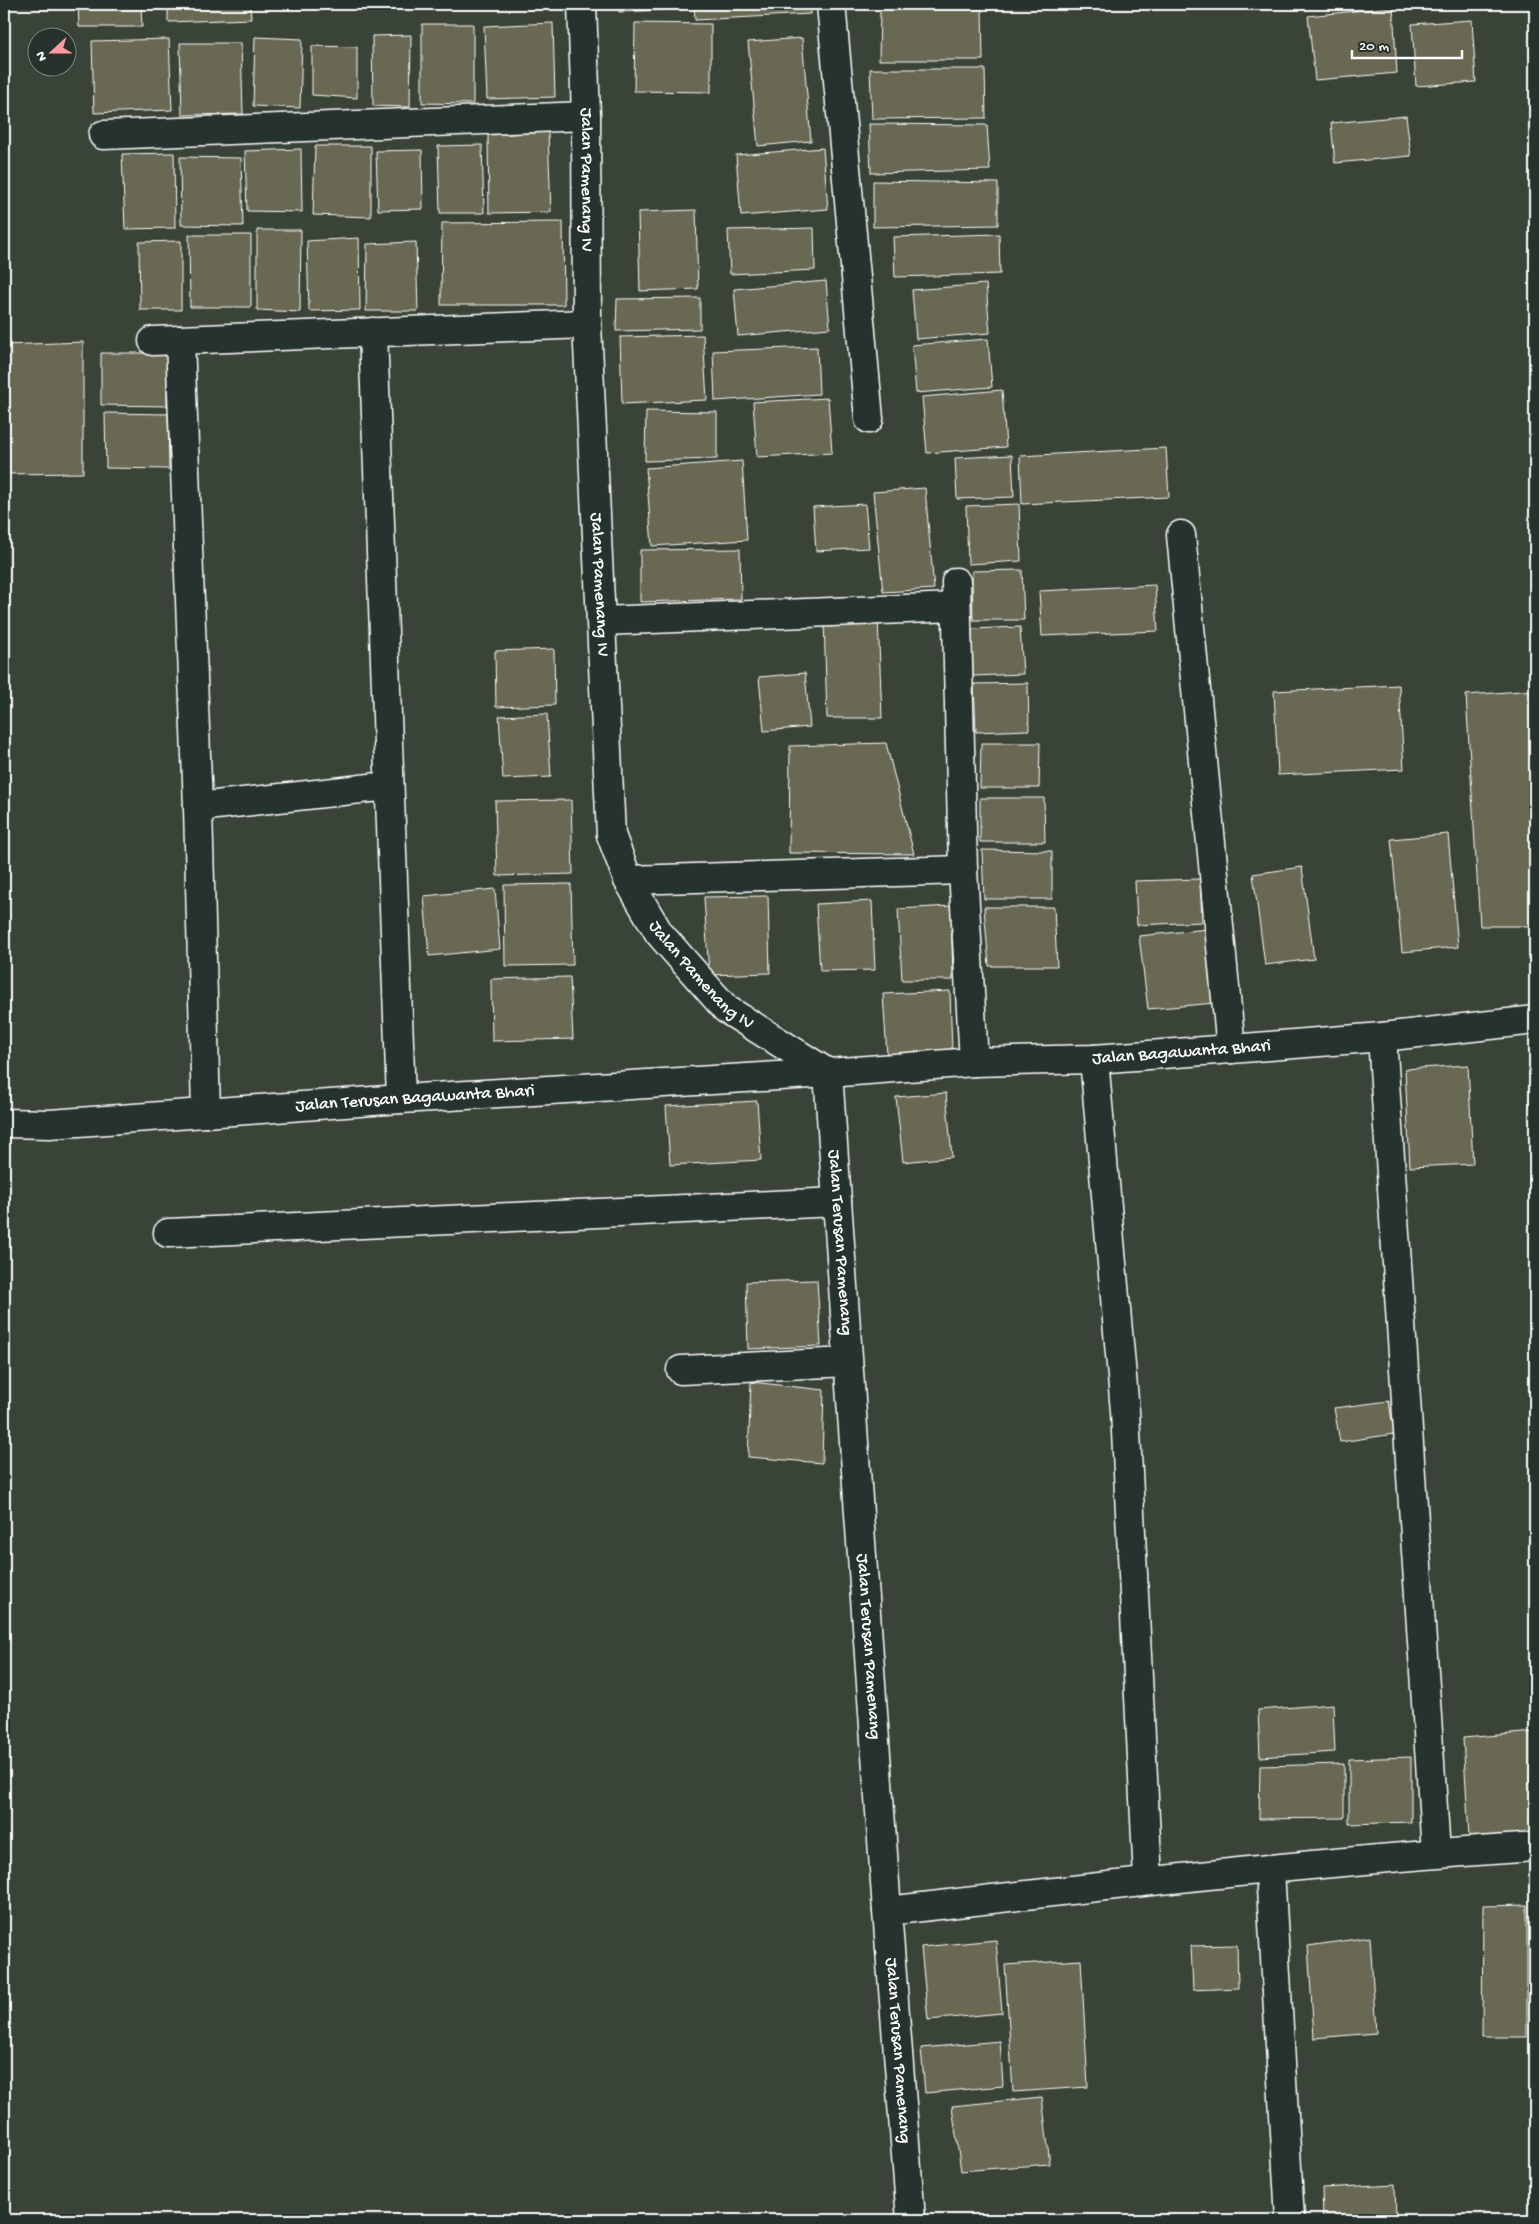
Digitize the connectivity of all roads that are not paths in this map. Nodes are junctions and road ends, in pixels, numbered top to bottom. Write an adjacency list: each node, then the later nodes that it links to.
1 (582, 4): 3 (street, Jalan Pamenang IV)
2 (831, 4): 9 (street)
3 (586, 116): 4 (street); 5 (street, Jalan Pamenang IV)
4 (103, 135)
5 (586, 324): 6 (street); 11 (street, Jalan Pamenang IV)
6 (373, 332): 7 (street); 12 (street)
7 (180, 340): 8 (street); 13 (street)
8 (153, 341)
9 (869, 419)
10 (1181, 536): 18 (street)
11 (602, 621): 14 (street); 15 (street, Jalan Pamenang IV)
12 (388, 786): 13 (street); 22 (street)
13 (198, 807): 23 (street)
14 (963, 870): 15 (street); 20 (street)
15 (628, 880): 21 (street, Jalan Pamenang IV)
16 (1535, 1020): 17 (street, Jalan Bagawanta Bhari)
17 (1382, 1037): 18 (street, Jalan Bagawanta Bhari); 30 (street)
18 (1231, 1049): 19 (street, Jalan Bagawanta Bhari)
19 (1094, 1058): 20 (street, Jalan Bagawanta Bhari); 32 (street)
20 (974, 1062): 21 (street, Jalan Bagawanta Bhari)
21 (828, 1073): 22 (street, Jalan Terusan Bagawanta Bhari); 25 (street, Jalan Terusan Pamenang)
22 (401, 1099): 23 (street, Jalan Terusan Bagawanta Bhari)
23 (206, 1113): 24 (street, Jalan Terusan Bagawanta Bhari)
24 (4, 1123)
25 (837, 1202): 26 (street); 27 (street, Jalan Terusan Pamenang)
26 (168, 1233)
27 (848, 1362): 28 (street); 33 (street, Jalan Terusan Pamenang)
28 (681, 1370)
29 (1535, 1847): 30 (street)
30 (1436, 1853): 31 (street)
31 (1270, 1870): 32 (street); 35 (street)
32 (1148, 1880): 33 (street)
33 (887, 1911): 34 (street, Jalan Terusan Pamenang)
34 (911, 2220)
35 (1290, 2220)

